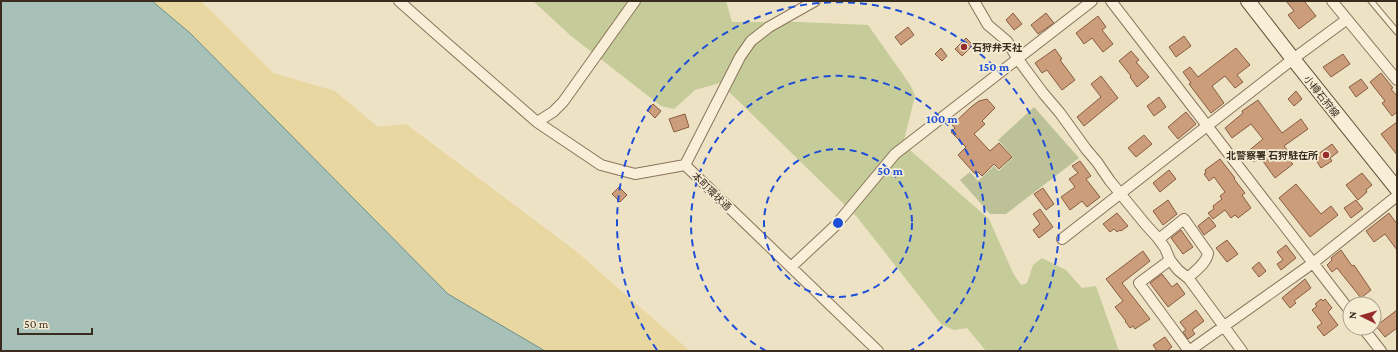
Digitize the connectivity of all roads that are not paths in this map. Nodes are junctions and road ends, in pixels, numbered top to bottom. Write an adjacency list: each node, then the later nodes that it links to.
1 (399, 1): 15 (street)
2 (635, 1): 15 (street)
3 (815, 1): 17 (street, 本町環状通)
4 (974, 1): 12 (street)
5 (1092, 1): 12 (street)
6 (1110, 1): 16 (street)
7 (1248, 1): 13 (main road, 小樽石狩線)
8 (1332, 1): 10 (street)
9 (1371, 1): 11 (lane)
10 (1346, 20): 13 (street); 14 (street)
11 (1397, 32)
12 (1017, 58): 19 (street); 25 (street)
13 (1292, 59): 16 (street); 18 (main road, 小樽石狩線)
14 (1397, 80)
15 (537, 122): 17 (street)
16 (1208, 126): 19 (street); 24 (street)
17 (685, 165): 25 (street, 本町環状通)
18 (1397, 189)
19 (1120, 195): 21 (street); 22 (street)
20 (1397, 196): 24 (street)
21 (1158, 239): 23 (street); 26 (street)
22 (1062, 240)
23 (1170, 260): 26 (street); 31 (street)
24 (1313, 263): 27 (street); 28 (street)
25 (791, 267): 30 (street, 本町環状通)
26 (1188, 278): 28 (street)
27 (1342, 301)
28 (1223, 327): 31 (street); 32 (street)
29 (1369, 336): 33 (street)
30 (878, 351)
31 (1189, 351)
32 (1242, 351)
33 (1381, 351)

